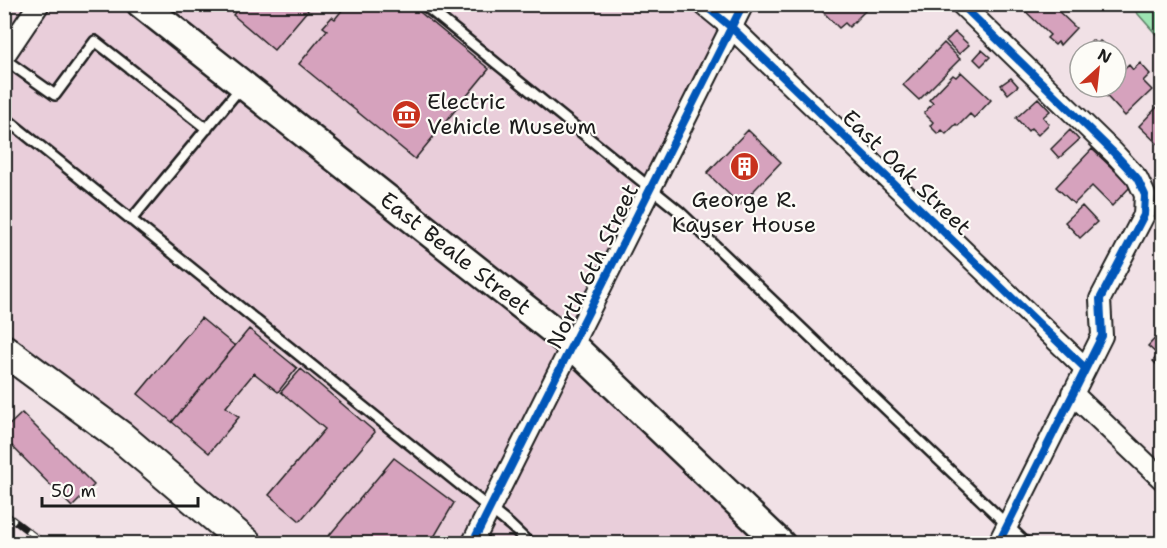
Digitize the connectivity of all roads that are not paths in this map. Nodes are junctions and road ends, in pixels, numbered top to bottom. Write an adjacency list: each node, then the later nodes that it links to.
1 (39, 4): 8 (street)
2 (141, 4): 9 (main road, East Beale Street)
3 (423, 4): 12 (lane)
4 (703, 4): 7 (street, East Oak Street)
5 (743, 4): 7 (street, North 6th Street)
6 (960, 4): 16 (street)
7 (731, 27): 12 (street, North 6th Street); 16 (street, East Oak Street)
8 (4, 58): 11 (lane)
9 (243, 85): 11 (lane); 14 (main road, East Beale Street)
10 (4, 117): 13 (lane)
11 (207, 129): 13 (lane)
12 (651, 188): 14 (street, North 6th Street); 20 (lane)
13 (131, 220): 19 (lane)
14 (573, 346): 19 (street, North 6th Street); 24 (main road, East Beale Street)
15 (4, 350): 21 (main road)
16 (1085, 368): 17 (street)
17 (1072, 393): 18 (street); 20 (street)
18 (1162, 480)
19 (490, 509): 22 (street, North 6th Street); 23 (lane)
20 (1007, 524): 25 (street); 26 (lane)
21 (247, 543)
22 (472, 543)
23 (530, 543)
24 (781, 543)
25 (998, 543)
26 (1027, 543)

